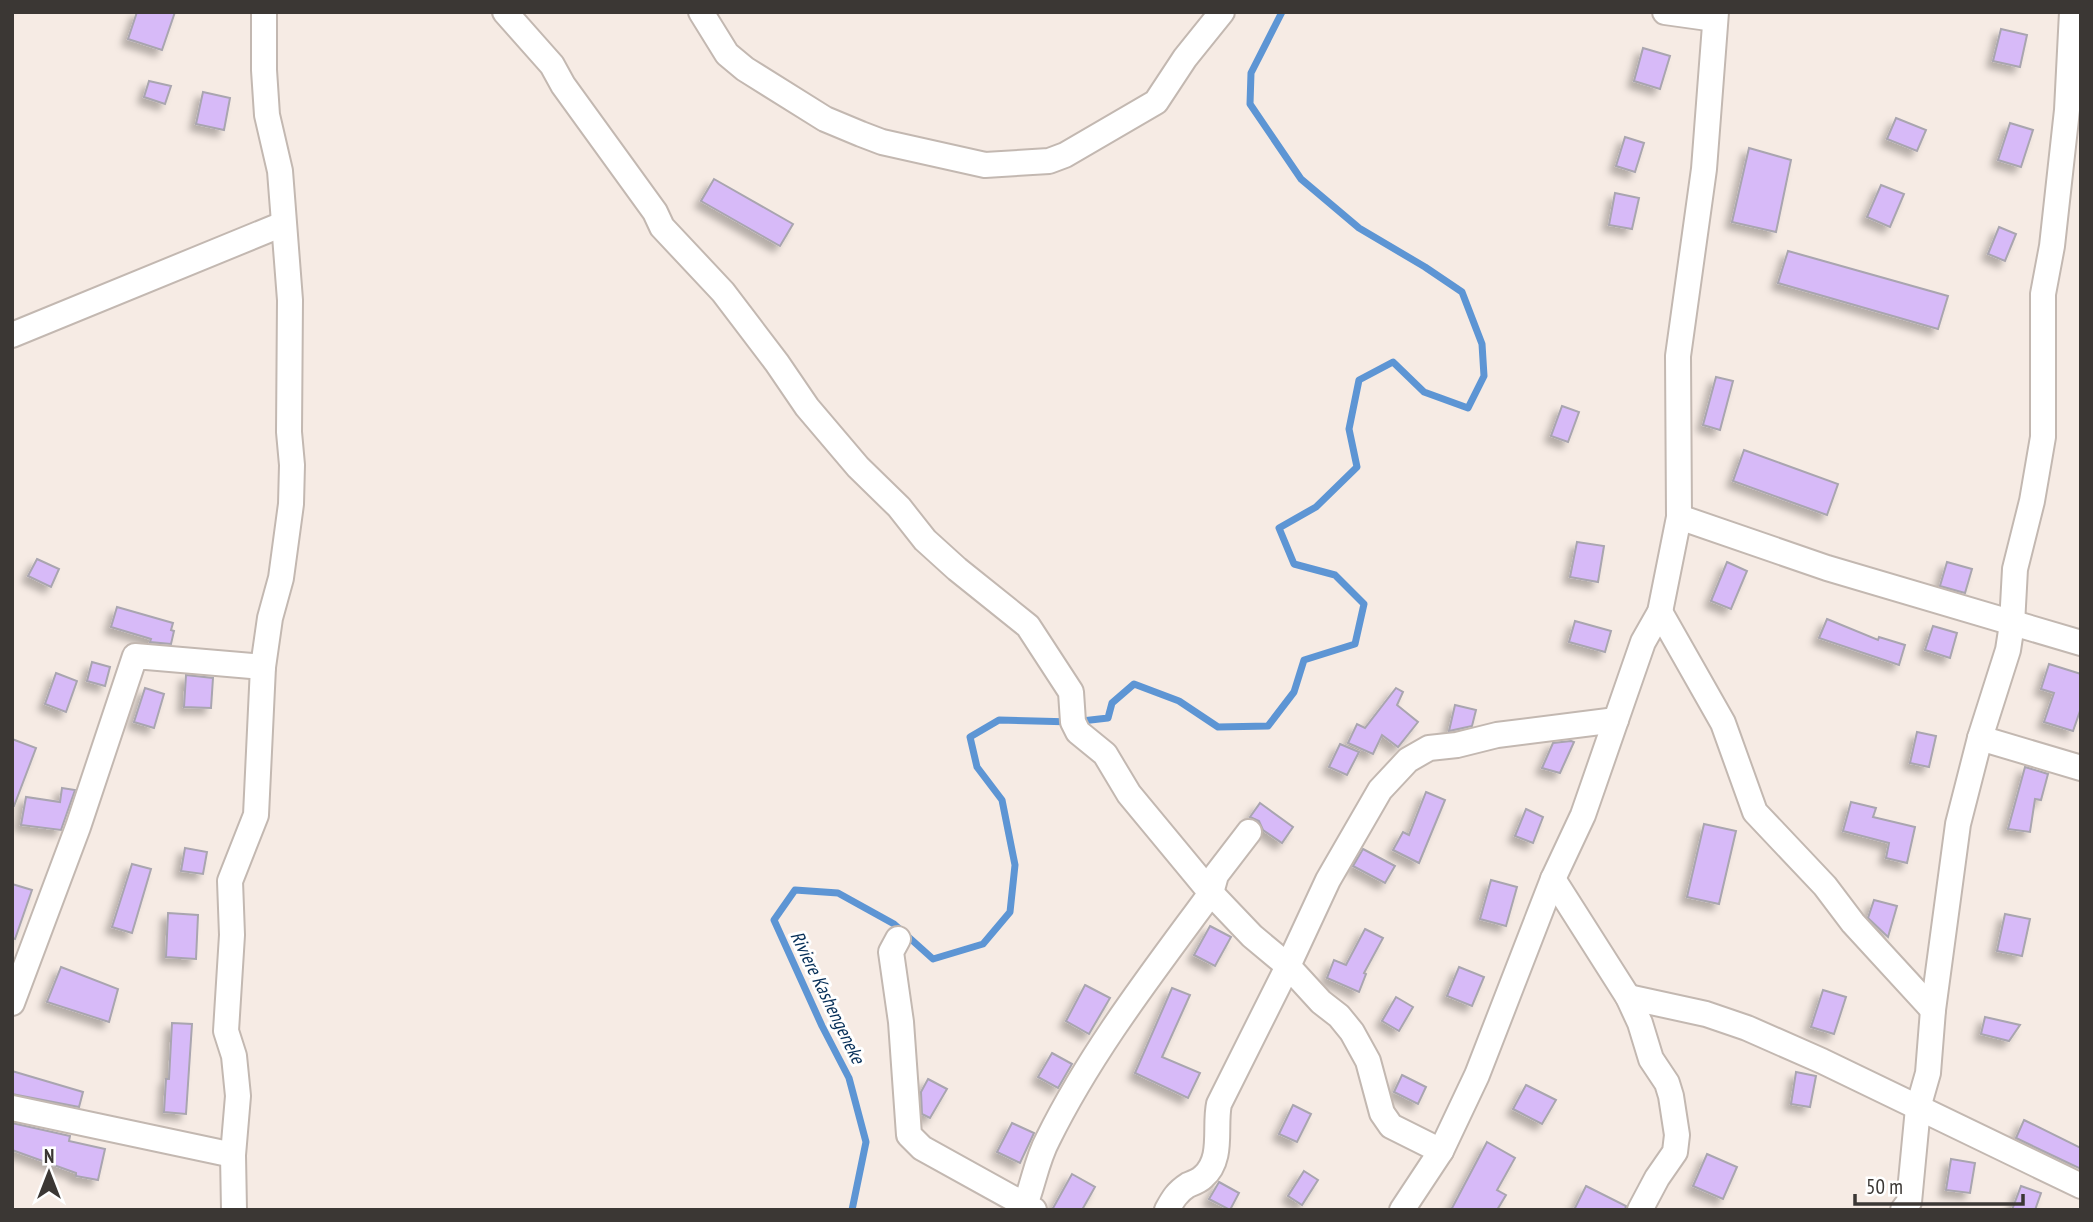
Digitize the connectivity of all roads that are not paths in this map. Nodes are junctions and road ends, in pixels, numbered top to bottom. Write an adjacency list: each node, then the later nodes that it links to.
1 (264, 12): 8 (street)
2 (505, 12): 20 (street)
3 (701, 12): 4 (street)
4 (1222, 12)
5 (1665, 12): 7 (street)
6 (2072, 12): 12 (street)
7 (1716, 16): 10 (street)
8 (283, 224): 9 (street); 14 (street)
9 (12, 335)
10 (1679, 517): 11 (street); 12 (street)
11 (1660, 612): 15 (street); 25 (street)
12 (2012, 624): 13 (street); 16 (street)
13 (2081, 643)
14 (263, 667): 24 (street); 29 (street)
15 (1616, 720): 19 (street); 22 (street)
16 (1980, 738): 17 (street); 25 (street)
17 (2081, 768)
18 (1249, 832): 20 (street)
19 (1553, 879): 23 (street); 28 (street)
20 (1211, 893): 22 (street); 31 (street)
21 (898, 939): 31 (street)
22 (1288, 966): 28 (street); 33 (street)
23 (1628, 997): 27 (street); 35 (street)
24 (12, 1003)
25 (1933, 1010): 27 (street)
26 (12, 1108): 29 (street)
27 (1918, 1108): 30 (street); 36 (street)
28 (1441, 1151): 34 (street)
29 (233, 1155): 32 (street)
30 (2081, 1186)
31 (1028, 1208)
32 (234, 1210)
33 (1167, 1210)
34 (1402, 1210)
35 (1640, 1210)
36 (1903, 1210)

